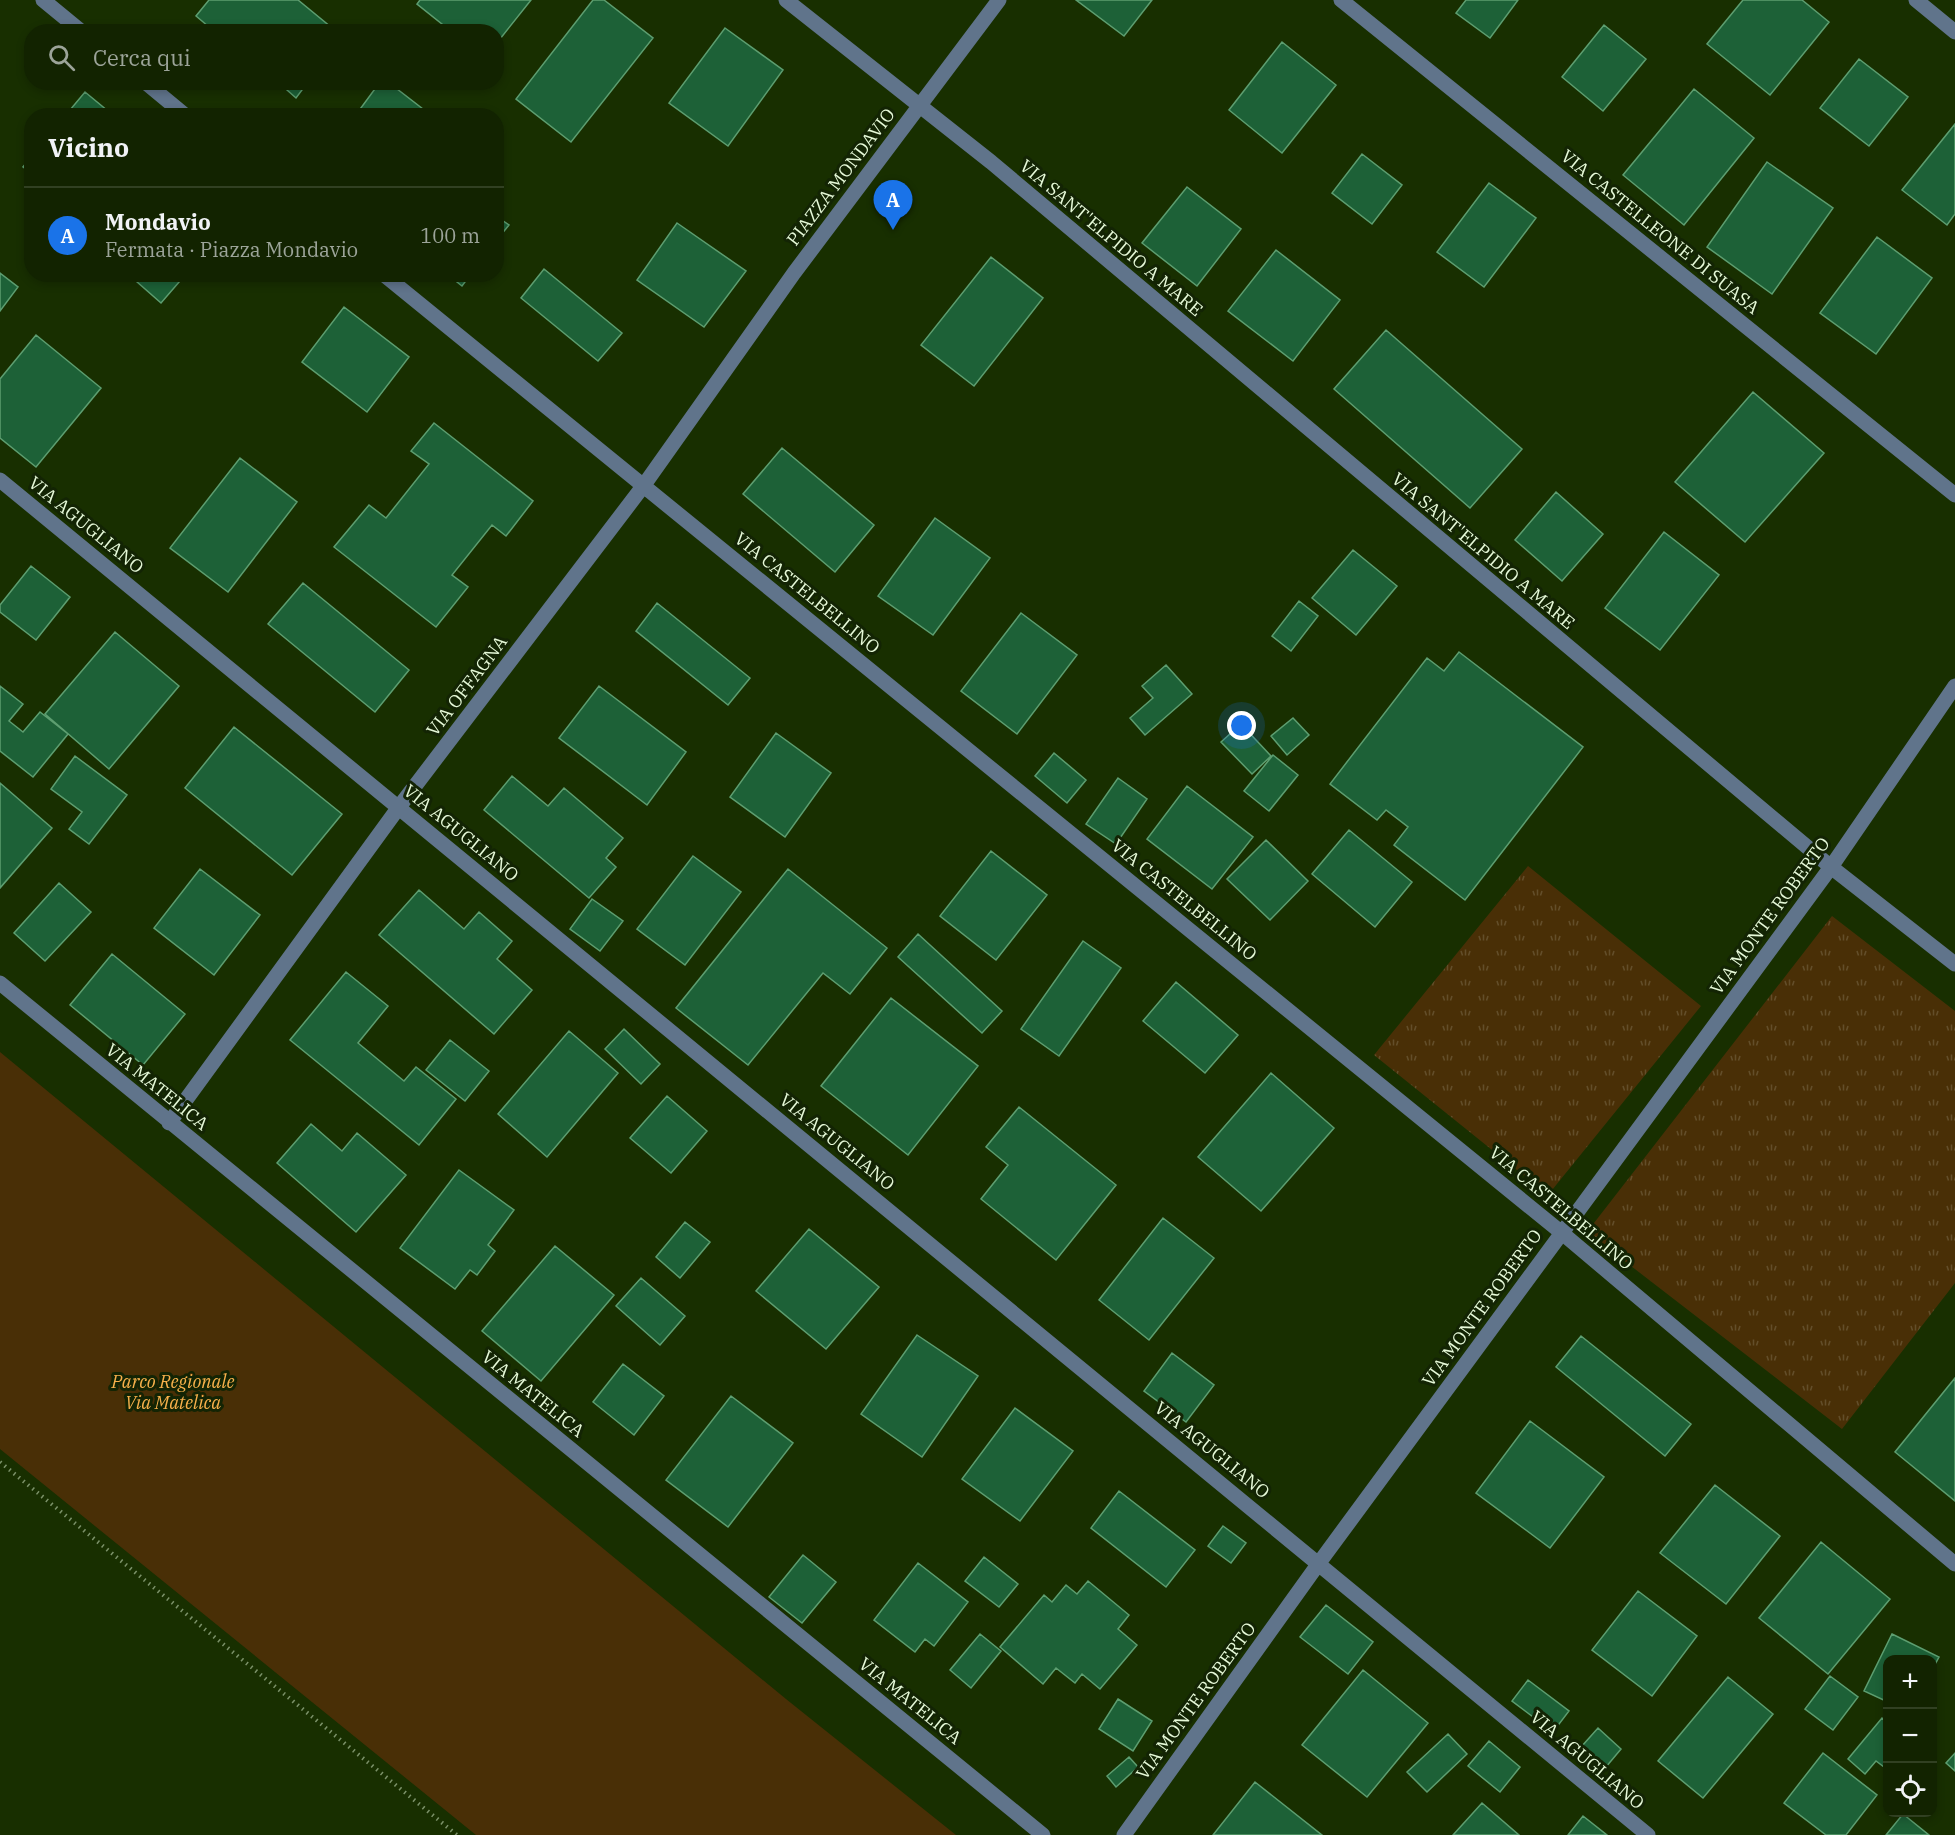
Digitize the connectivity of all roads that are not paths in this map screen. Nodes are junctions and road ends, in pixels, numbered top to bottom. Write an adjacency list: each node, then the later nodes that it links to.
1 (43, 0): 6 (street)
2 (786, 0): 9 (street, PIAZZA MONDAVIO)
3 (999, 0): 9 (street, PIAZZA MONDAVIO)
4 (1341, 0): 16 (street, VIA CASTELLEONE DI SUASA)
5 (1916, 0): 7 (street)
6 (72, 24)
7 (1955, 32)
8 (155, 90): 10 (street)
9 (920, 105): 11 (street, PIAZZA MONDAVIO); 12 (street, PIAZZA MONDAVIO)
10 (176, 108)
11 (991, 162): 19 (street, VIA SANT'ELPIDIO A MARE)
12 (794, 273): 15 (street, VIA OFFAGNA)
13 (392, 282): 15 (street, VIA CASTELBELLINO)
14 (0, 480): 18 (street, VIA AGUGLIANO)
15 (644, 486): 18 (street, VIA OFFAGNA); 23 (street, VIA CASTELBELLINO)
16 (1955, 495)
17 (1955, 686): 19 (street, VIA MONTE ROBERTO)
18 (399, 807): 22 (street, VIA OFFAGNA); 24 (street, VIA AGUGLIANO)
19 (1831, 867): 20 (street, VIA SANT'ELPIDIO A MARE); 23 (street, VIA MONTE ROBERTO)
20 (1955, 964)
21 (0, 983): 22 (street, VIA MATELICA)
22 (169, 1123): 26 (street, VIA MATELICA)
23 (1562, 1233): 24 (street, VIA MONTE ROBERTO); 25 (street, VIA CASTELBELLINO)
24 (1319, 1563): 27 (street, VIA MONTE ROBERTO); 28 (street, VIA AGUGLIANO)
25 (1955, 1564)
26 (1043, 1835)
27 (1124, 1835)
28 (1648, 1835)

